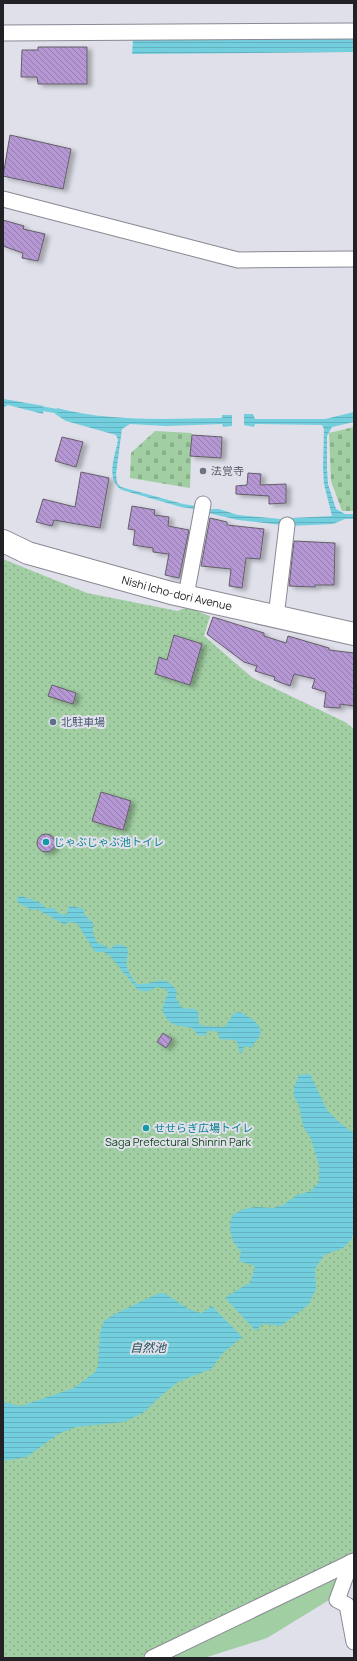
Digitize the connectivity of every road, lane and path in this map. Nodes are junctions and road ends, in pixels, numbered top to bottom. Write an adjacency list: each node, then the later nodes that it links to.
1 (354, 31): 2 (street)
2 (3, 33)
3 (3, 199): 4 (street)
4 (354, 259)
5 (202, 508): 8 (street)
6 (287, 525): 9 (street)
7 (3, 541): 8 (highway, Nishi Icho-dori Avenue)
8 (186, 596): 9 (highway, Nishi Icho-dori Avenue)
9 (276, 617): 10 (highway, Nishi Icho-dori Avenue)
10 (354, 634)
11 (352, 1562): 12 (street); 13 (street)
12 (354, 1642)
13 (152, 1658)

